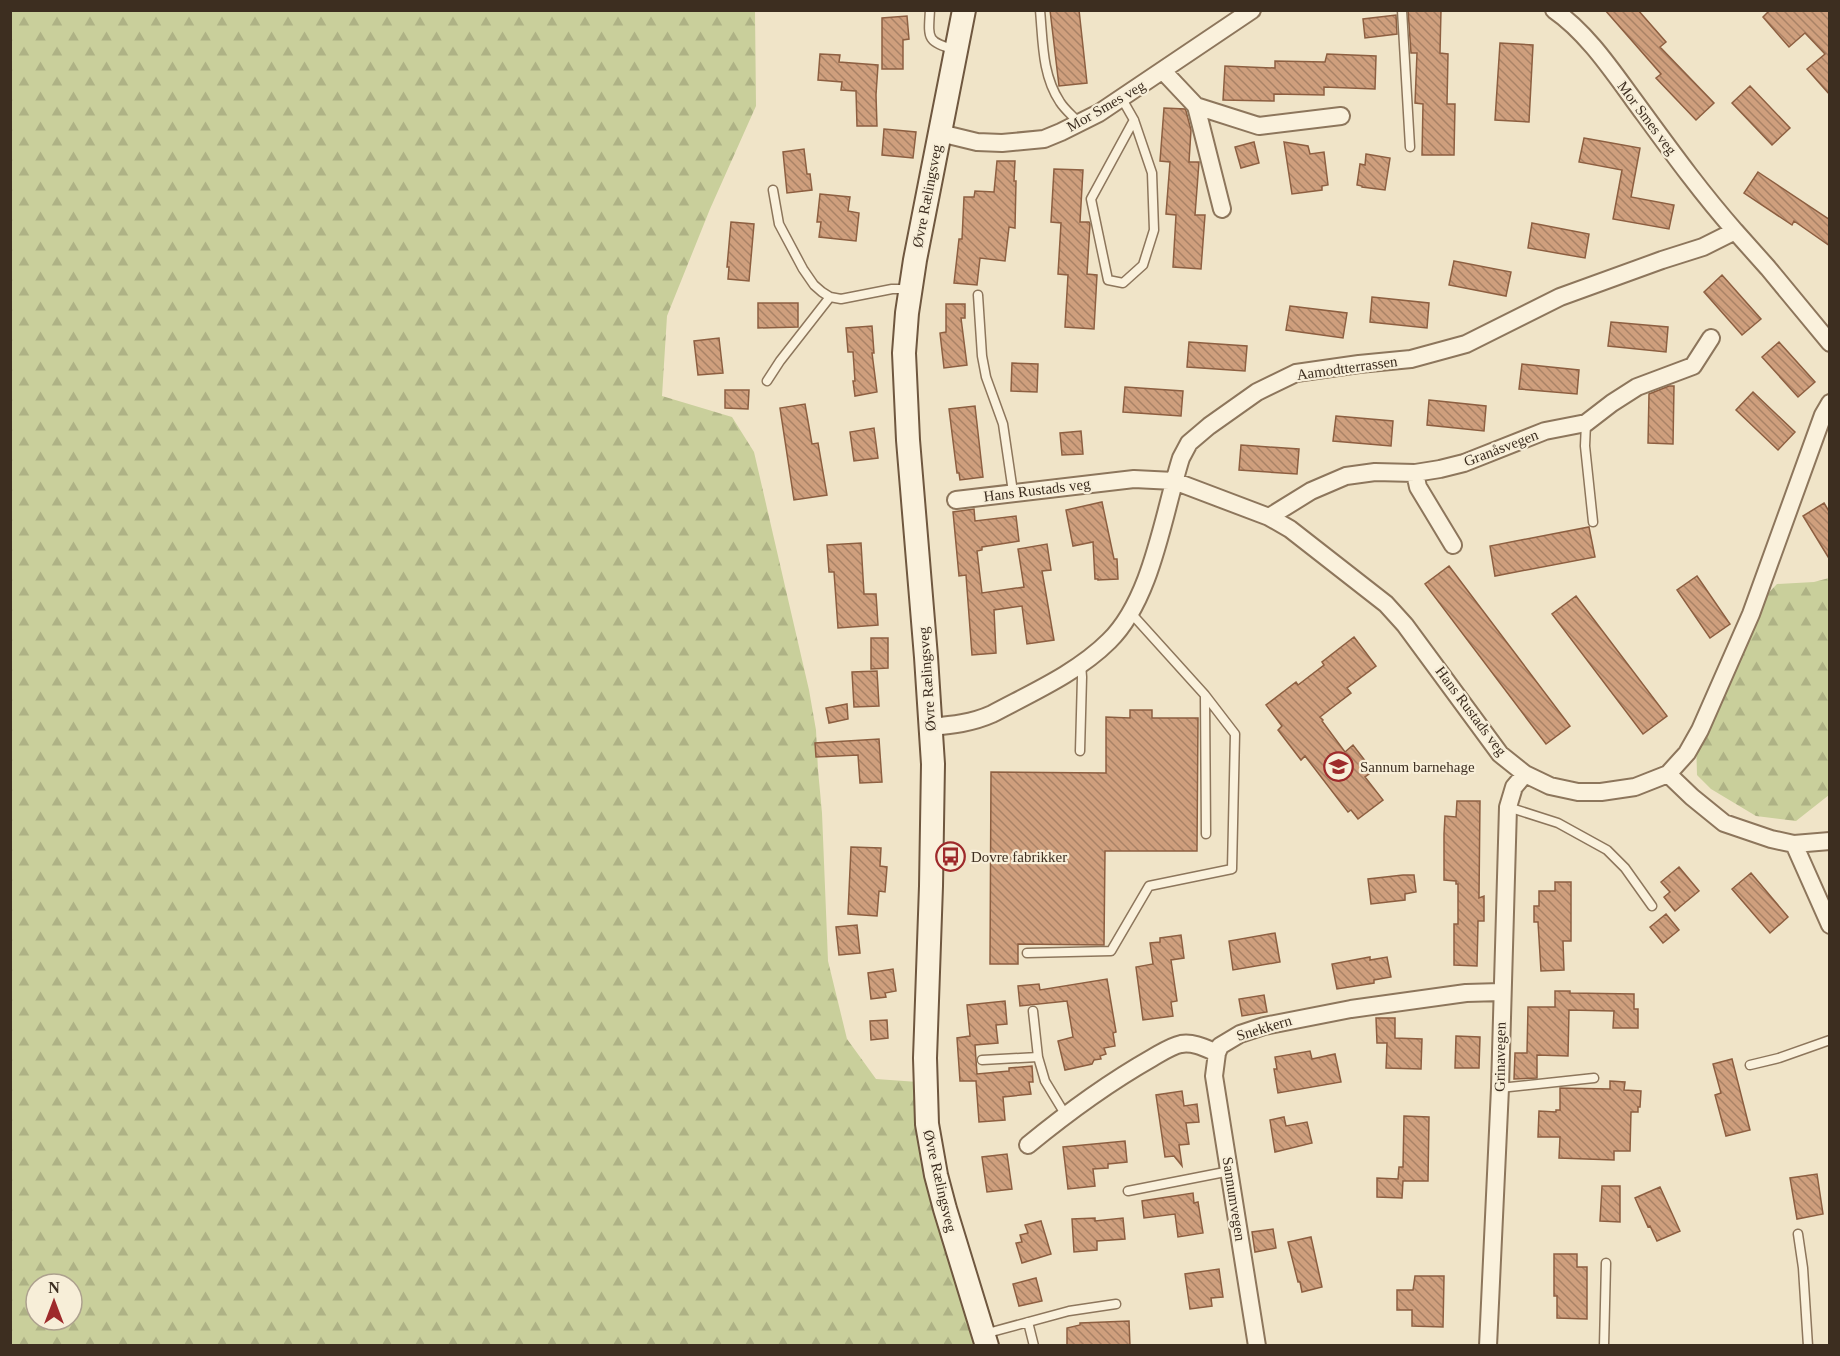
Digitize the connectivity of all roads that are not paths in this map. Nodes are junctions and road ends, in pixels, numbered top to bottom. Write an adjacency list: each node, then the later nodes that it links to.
1 (930, 10): 7 (lane)
2 (964, 10): 7 (main road, Øvre Rælingsveg)
3 (1040, 10): 13 (lane)
4 (1252, 10): 8 (street, Mor Smes veg)
5 (1402, 10): 15 (lane)
6 (1554, 10): 18 (street, Mor Smes veg)
7 (956, 50): 14 (main road, Øvre Rælingsveg)
8 (1163, 71): 9 (street, Mor Smes veg); 10 (street)
9 (1122, 99): 12 (lane); 13 (street, Mor Smes veg)
10 (1196, 106): 11 (street); 17 (street)
11 (1341, 116)
12 (1134, 120): 12 (lane)
13 (1079, 124): 14 (street, Mor Smes veg)
14 (940, 134): 19 (main road, Øvre Rælingsveg)
15 (1410, 147)
16 (773, 190): 21 (lane)
17 (1222, 209)
18 (1735, 231): 23 (street); 28 (street, Aamodtterrassen)
19 (910, 289): 21 (lane); 37 (main road, Øvre Rælingsveg)
20 (978, 295): 29 (lane)
21 (830, 297): 24 (lane)
22 (1712, 338): 26 (street, Granåsvegen)
23 (1830, 343)
24 (767, 381)
25 (1830, 403): 40 (street, Hans Rustads veg)
26 (1586, 423): 27 (street, Granåsvegen); 32 (lane)
27 (1415, 472): 31 (street, Granåsvegen); 33 (street)
28 (1174, 481): 29 (street, Hans Rustads veg); 31 (street, Hans Rustads veg); 34 (street, Aamodtterrassen)
29 (1013, 492): 30 (street, Hans Rustads veg)
30 (956, 500)
31 (1269, 517): 39 (street, Hans Rustads veg)
32 (1593, 522)
33 (1453, 545)
34 (1130, 612): 35 (street, Aamodtterrassen); 36 (lane)
35 (1081, 663): 37 (street, Aamodtterrassen); 38 (lane)
36 (1205, 695): 42 (lane); 47 (lane)
37 (931, 727): 65 (main road, Øvre Rælingsveg)
38 (1080, 751)
39 (1525, 774): 40 (street, Hans Rustads veg); 41 (street, Grinavegen)
40 (1668, 774): 44 (street)
41 (1508, 807): 45 (lane); 48 (street, Grinavegen)
42 (1206, 834)
43 (1830, 841): 44 (street)
44 (1794, 844): 46 (street)
45 (1652, 906)
46 (1830, 925)
47 (1027, 953)
48 (1501, 992): 51 (street, Snekkern); 56 (street, Grinavegen)
49 (1033, 1011): 52 (lane)
50 (1830, 1040): 54 (lane)
51 (1217, 1053): 57 (street); 59 (street, Sannumvegen)
52 (1038, 1057): 53 (lane); 57 (lane)
53 (982, 1060)
54 (1750, 1065)
55 (1594, 1078): 56 (lane)
56 (1500, 1088): 68 (street, Grinavegen)
57 (1065, 1114): 58 (street)
58 (1028, 1145)
59 (1230, 1171): 60 (lane); 67 (street, Sannumvegen)
60 (1128, 1191)
61 (1798, 1234): 70 (lane)
62 (1606, 1263): 69 (lane)
63 (1116, 1304): 64 (lane)
64 (1028, 1322): 65 (lane); 66 (lane)
65 (985, 1340)
66 (1034, 1346)
67 (1257, 1346)
68 (1488, 1346)
69 (1605, 1346)
70 (1808, 1346)

